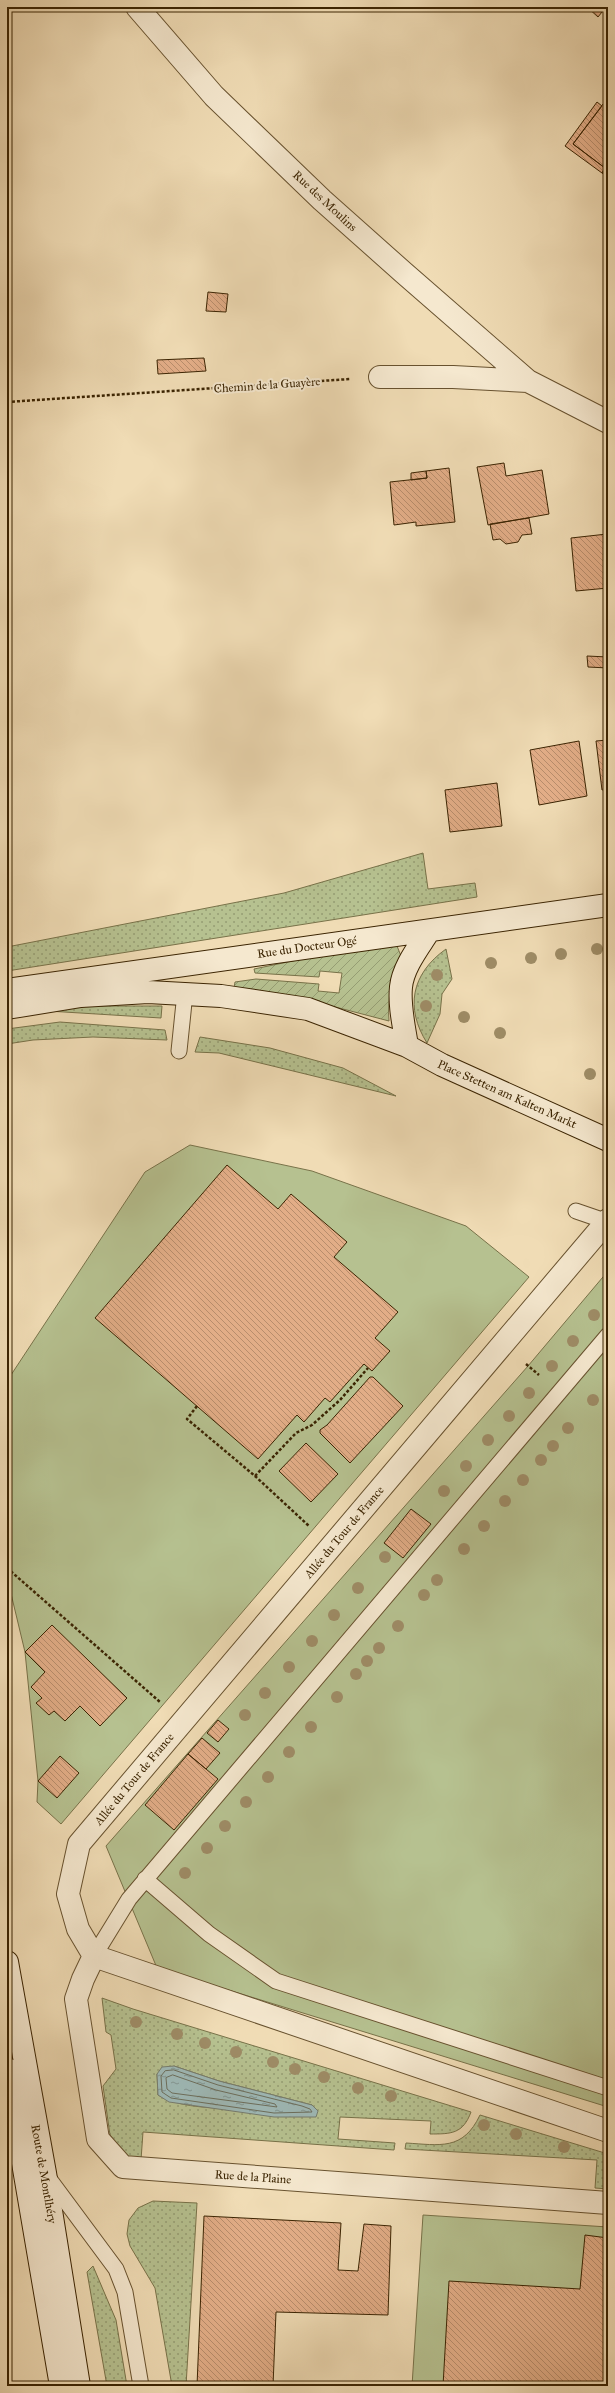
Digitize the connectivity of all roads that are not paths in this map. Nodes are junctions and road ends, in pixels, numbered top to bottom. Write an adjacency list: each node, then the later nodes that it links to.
1 (137, 7): 3 (street, Rue des Moulins)
2 (380, 377): 3 (street)
3 (528, 381): 4 (street)
4 (608, 422)
5 (608, 905): 6 (street, Rue du Docteur Ogé)
6 (429, 931): 7 (street, Rue du Docteur Ogé); 10 (street)
7 (7, 990)
8 (184, 993): 9 (street); 10 (street); 11 (lane)
9 (7, 1008)
10 (407, 1046): 12 (street, Place Stetten am Kalten Markt)
11 (179, 1051)
12 (608, 1140)
13 (576, 1211): 14 (lane)
14 (608, 1221): 17 (street, Allée du Tour de France)
15 (608, 1335): 16 (lane)
16 (145, 1879): 17 (lane); 21 (lane)
17 (94, 1956): 22 (street); 24 (street, Rue de la Plaine)
18 (7, 1962): 19 (street, Route de Montlhéry)
19 (10, 1994): 23 (street, Route de Montlhéry)
20 (7, 2069): 25 (street, Route de Montlhéry)
21 (608, 2088)
22 (608, 2131)
23 (45, 2173): 26 (street, Route de Montlhéry); 27 (lane)
24 (608, 2203)
25 (61, 2386)
26 (78, 2386)
27 (141, 2386)

